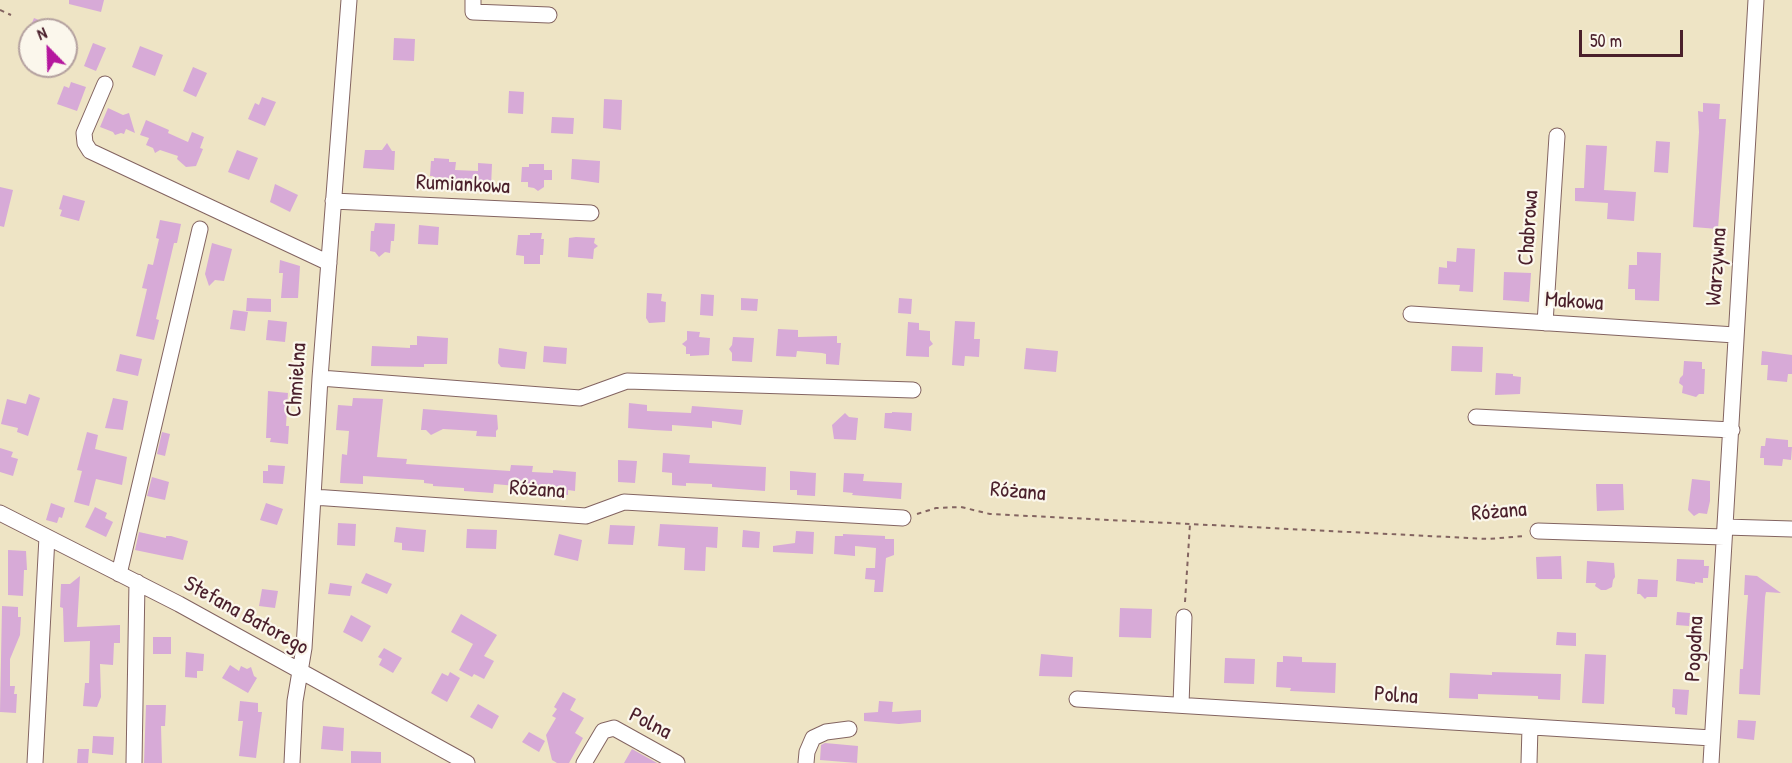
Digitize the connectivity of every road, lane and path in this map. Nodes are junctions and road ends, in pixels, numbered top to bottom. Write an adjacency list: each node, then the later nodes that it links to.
1 (349, 0): 9 (street, Chmielna)
2 (473, 0): 6 (street)
3 (1756, 0): 15 (street, Warzywna)
4 (0, 10): 5 (path)
5 (11, 15)
6 (549, 15)
7 (105, 84): 12 (street)
8 (1557, 136): 14 (street, Chabrowa)
9 (333, 201): 10 (street, Rumiankowa); 12 (street, Chmielna)
10 (591, 213)
11 (200, 229): 28 (street)
12 (329, 263): 16 (street, Chmielna)
13 (1411, 314): 14 (street, Makowa)
14 (1545, 323): 15 (street, Makowa)
15 (1736, 335): 19 (street, Warzywna)
16 (320, 378): 17 (street); 20 (street, Chmielna)
17 (913, 390)
18 (1476, 417): 19 (street)
19 (1732, 430): 26 (street, Warzywna)
20 (313, 497): 22 (street, Różana); 31 (street, Chmielna)
21 (0, 513): 27 (street, Stefana Batorego)
22 (903, 518): 23 (path, Różana)
23 (1190, 524): 25 (path, Różana); 30 (path)
24 (1792, 529): 26 (street, Różana)
25 (1538, 531): 26 (street, Różana)
26 (1725, 532): 36 (street, Pogodna)
27 (47, 537): 28 (street, Stefana Batorego); 37 (street)
28 (119, 574): 29 (street, Stefana Batorego)
29 (137, 582): 31 (street, Stefana Batorego); 38 (street)
30 (1184, 617): 33 (street)
31 (300, 672): 39 (street, Chmielna); 40 (street, Stefana Batorego)
32 (1077, 699): 33 (street, Polna)
33 (1181, 705): 34 (street, Polna)
34 (1530, 727): 36 (street, Polna); 44 (street)
35 (849, 729): 43 (street)
36 (1712, 738): 45 (street, Pogodna)
37 (35, 763)
38 (134, 763)
39 (292, 763)
40 (466, 763)
41 (584, 763): 42 (street, Polna)
42 (677, 763)
43 (806, 763)
44 (1529, 763)
45 (1711, 763)

